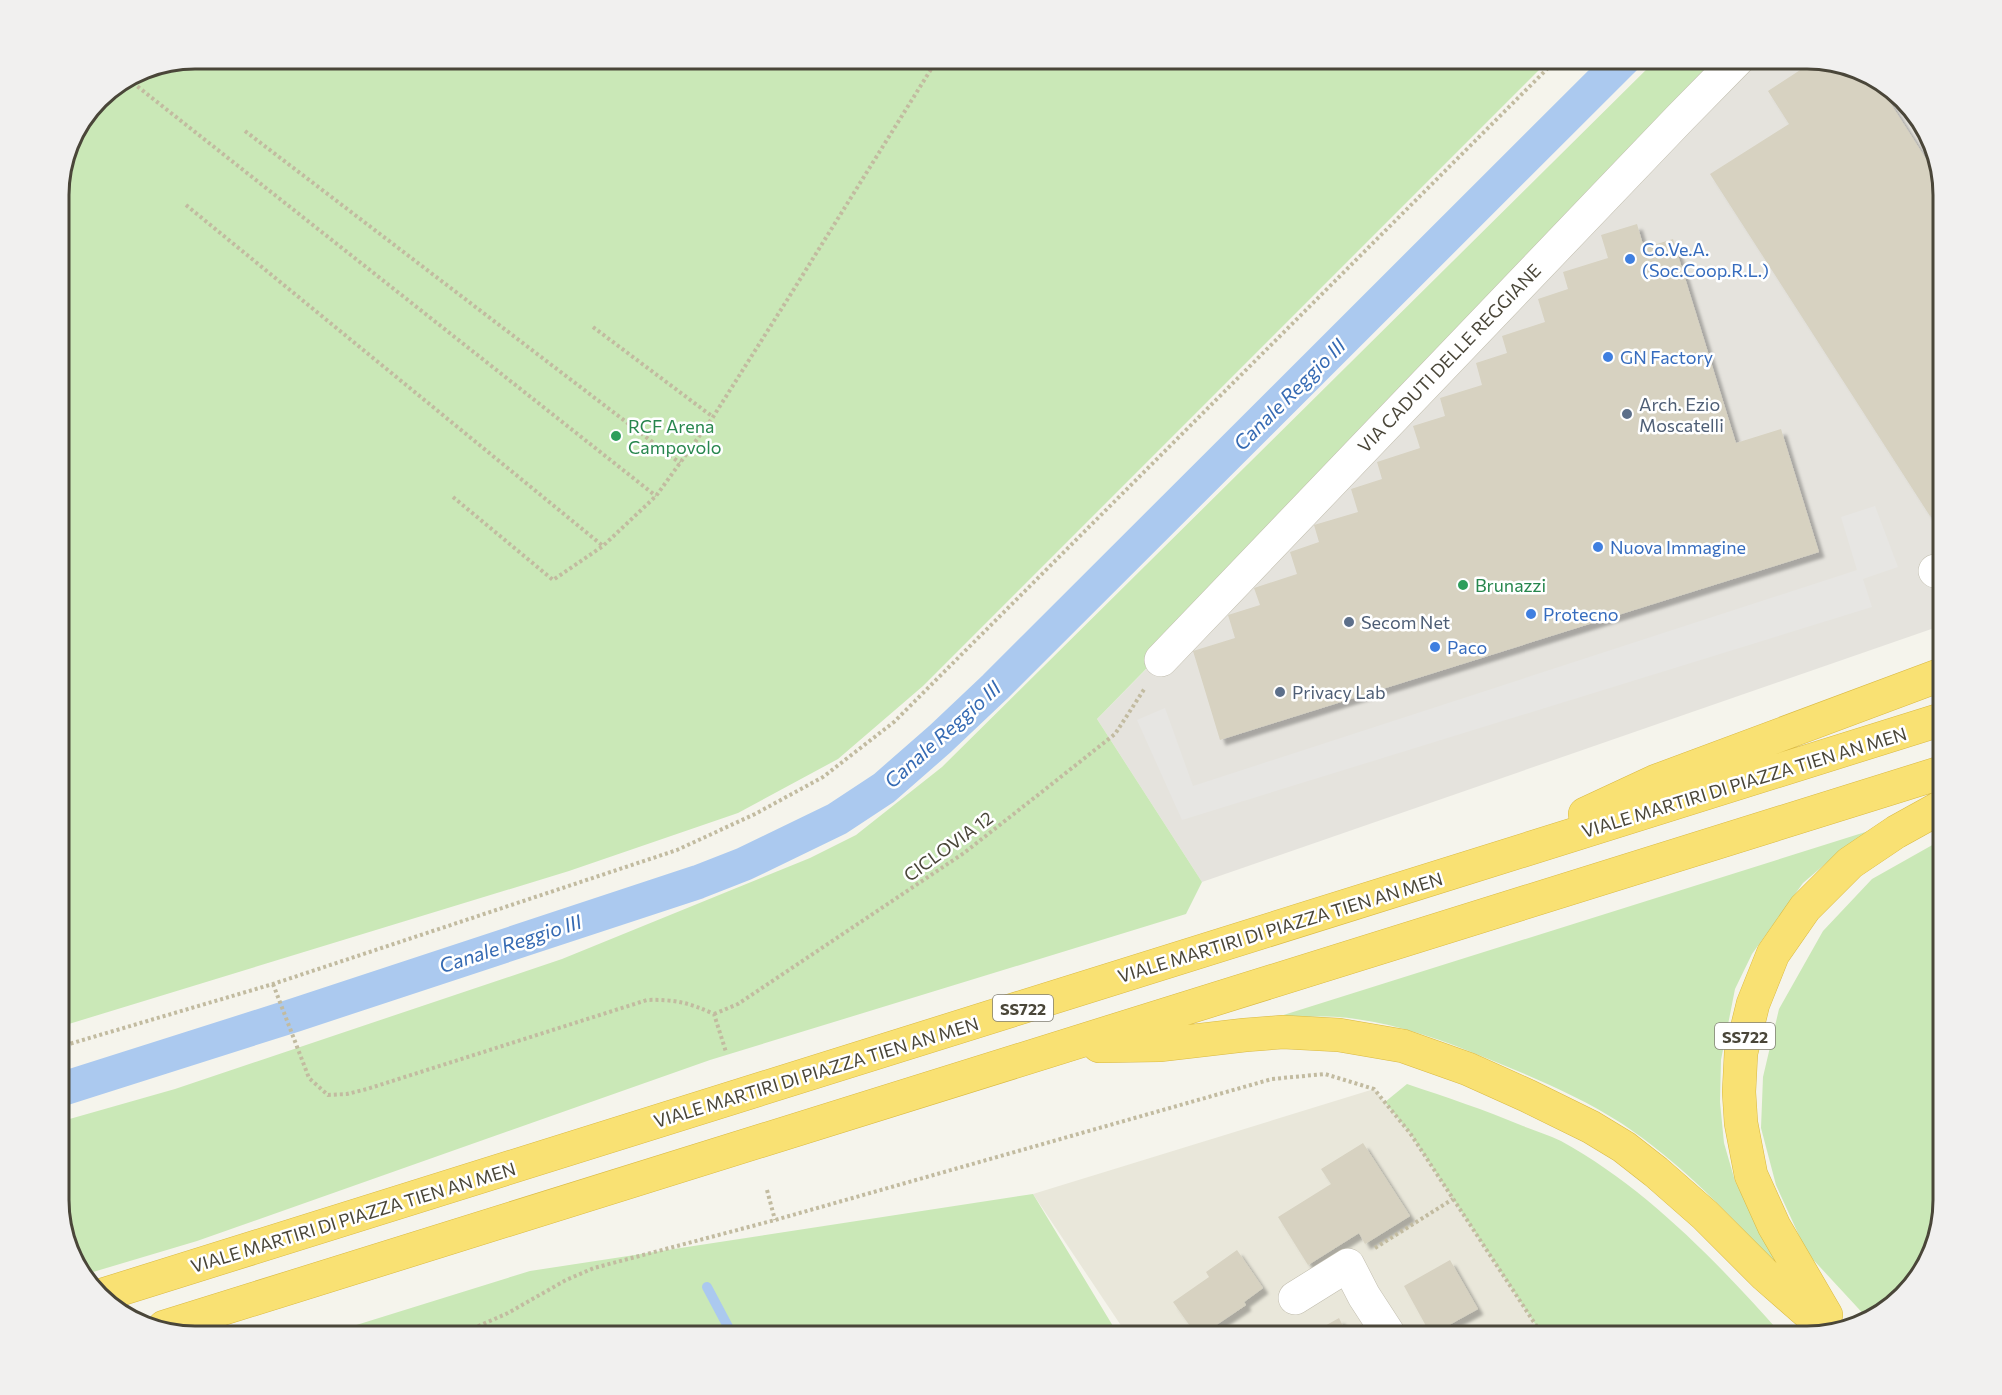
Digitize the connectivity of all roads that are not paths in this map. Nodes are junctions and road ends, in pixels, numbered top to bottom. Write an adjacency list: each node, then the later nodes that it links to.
1 (1728, 69): 2 (street, VIA CADUTI DELLE REGGIANE)
2 (1161, 660)
3 (1933, 678): 7 (highway)
4 (1933, 723): 7 (highway, VIALE MARTIRI DI PIAZZA TIEN AN MEN / SS722)
5 (1933, 775): 8 (highway)
6 (1933, 812): 12 (highway, SS722)
7 (1470, 868): 9 (highway, VIALE MARTIRI DI PIAZZA TIEN AN MEN / SS722)
8 (1061, 1047): 11 (highway); 13 (highway)
9 (110, 1293)
10 (1294, 1298): 14 (street)
11 (173, 1324)
12 (1832, 1324)
13 (1822, 1325)
14 (1384, 1326)

